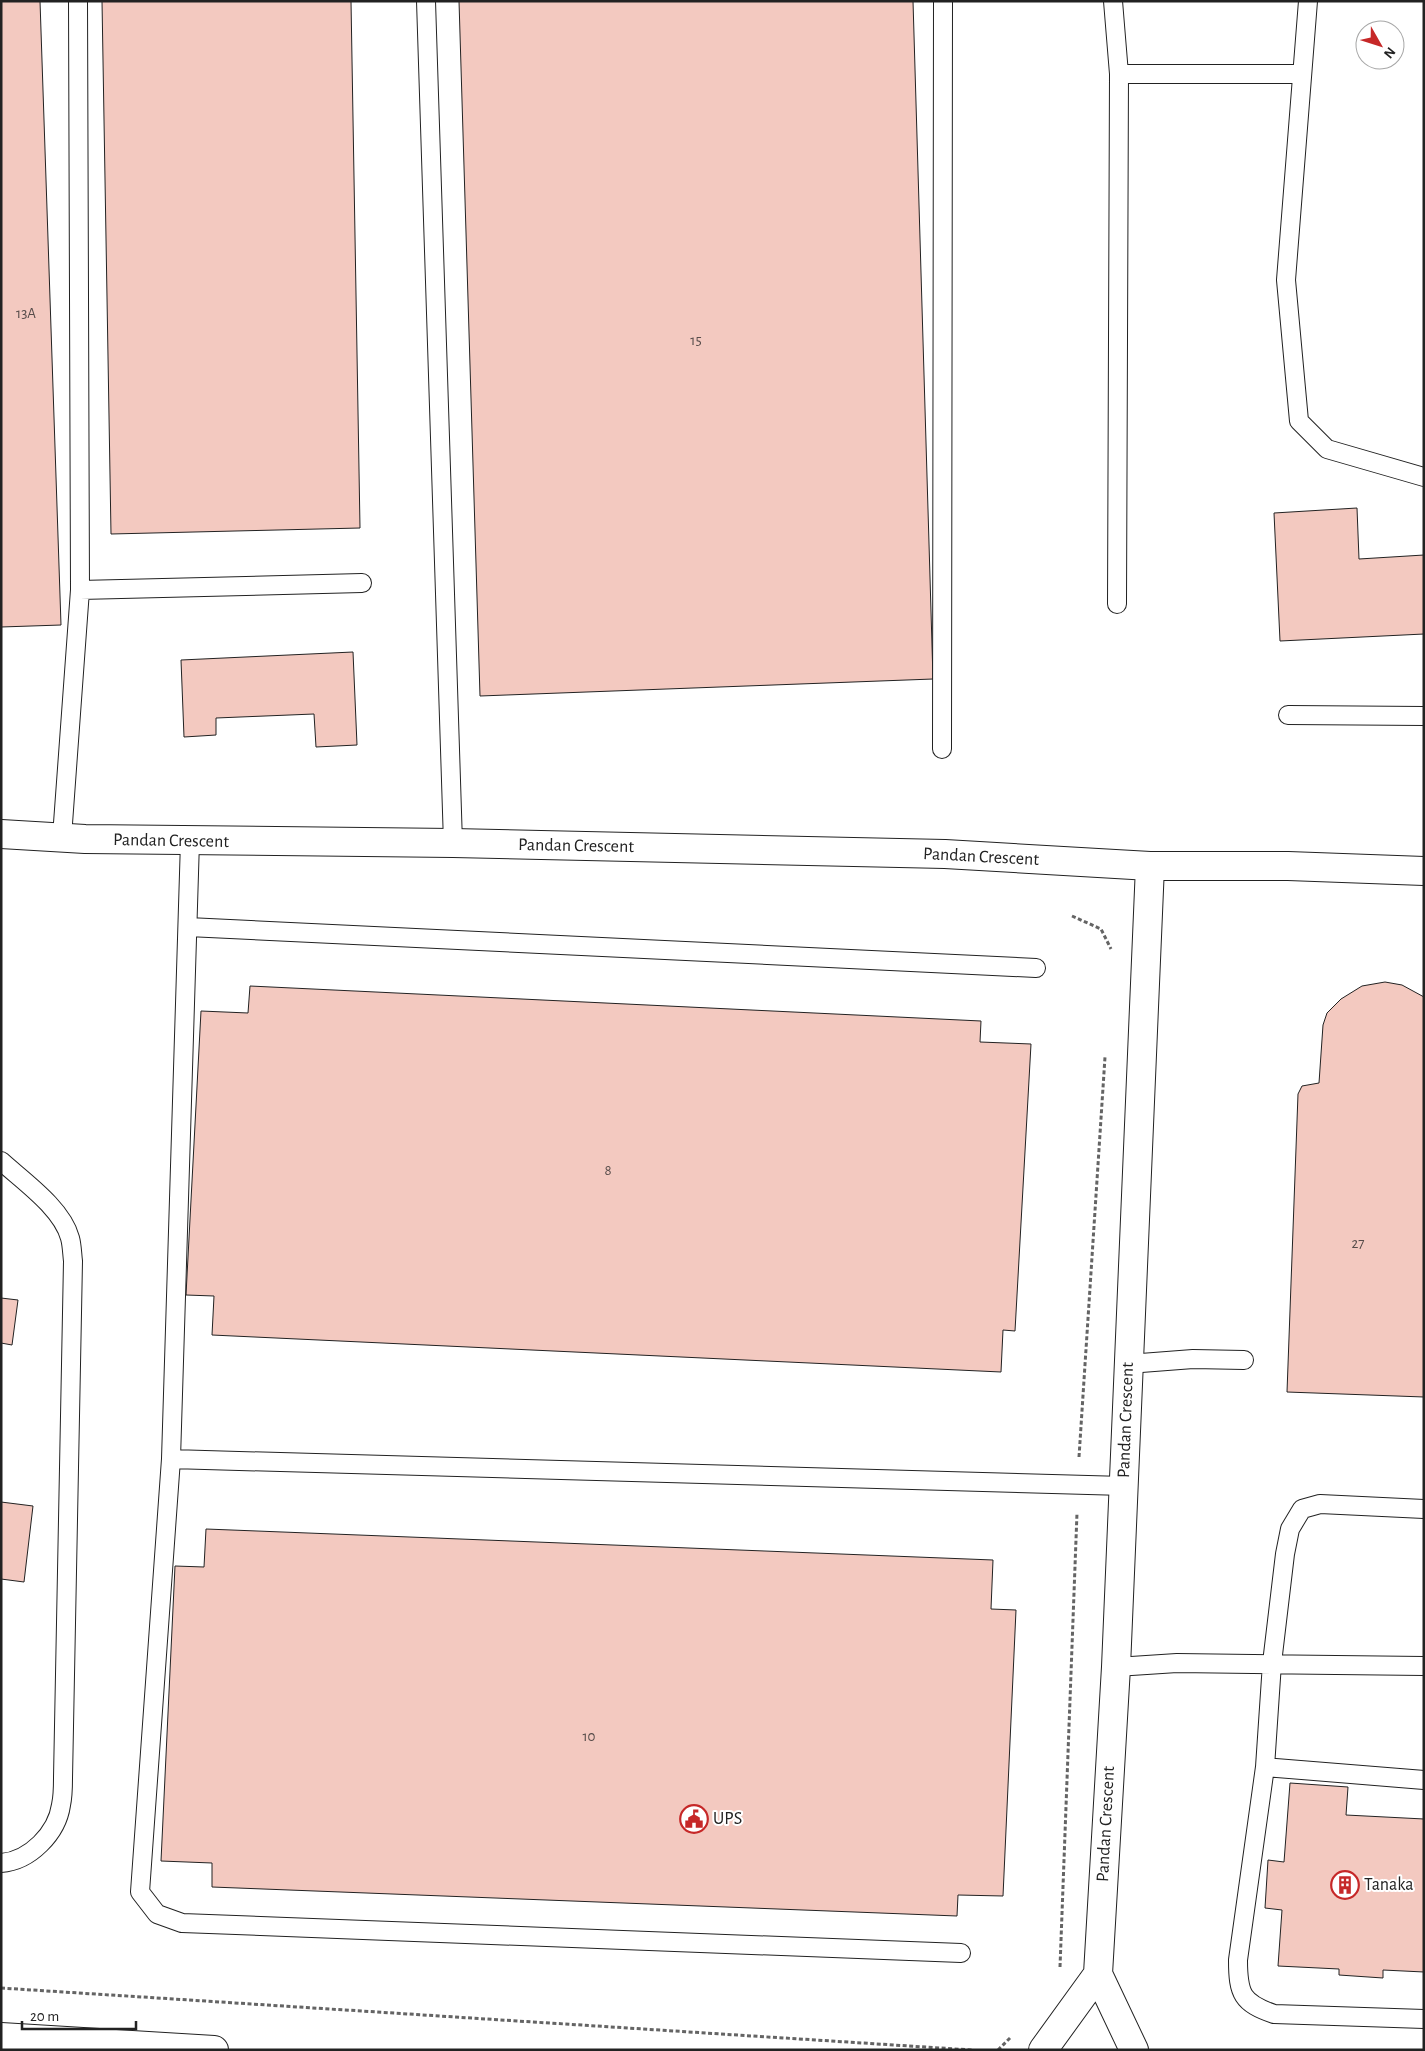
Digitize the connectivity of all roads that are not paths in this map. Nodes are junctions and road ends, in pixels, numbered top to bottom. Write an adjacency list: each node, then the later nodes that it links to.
1 (78, 1): 10 (lane)
2 (426, 1): 18 (lane)
3 (943, 1): 14 (lane)
4 (1113, 1): 6 (lane)
5 (1308, 1): 7 (lane)
6 (1119, 74): 7 (lane); 11 (lane)
7 (1302, 74): 8 (lane)
8 (1424, 477)
9 (362, 583): 10 (lane)
10 (80, 590): 16 (lane)
11 (1116, 604)
12 (1288, 715): 13 (lane)
13 (1424, 716)
14 (942, 749)
15 (1, 834): 16 (main road, Pandan Crescent)
16 (62, 837): 17 (main road, Pandan Crescent)
17 (190, 841): 18 (main road, Pandan Crescent); 21 (lane)
18 (453, 843): 19 (main road, Pandan Crescent)
19 (1150, 866): 20 (main road, Pandan Crescent); 25 (main road, Pandan Crescent)
20 (1423, 870)
21 (188, 927): 22 (lane); 26 (lane)
22 (1036, 968)
23 (1, 1160): 34 (lane)
24 (1244, 1360): 25 (lane)
25 (1128, 1364): 27 (main road, Pandan Crescent)
26 (171, 1459): 27 (lane); 35 (lane)
27 (1124, 1486): 31 (main road, Pandan Crescent)
28 (1424, 1509): 29 (lane)
29 (1272, 1663): 30 (lane); 31 (lane); 32 (lane)
30 (1424, 1666)
31 (1116, 1668): 36 (main road, Pandan Crescent)
32 (1265, 1767): 33 (lane); 37 (lane)
33 (1424, 1780)
34 (1, 1863)
35 (961, 1953)
36 (1098, 1974): 40 (main road); 41 (main road, Pandan Crescent)
37 (1424, 2019)
38 (1, 2037): 39 (main road)
39 (204, 2050)
40 (1043, 2050)
41 (1134, 2050)

